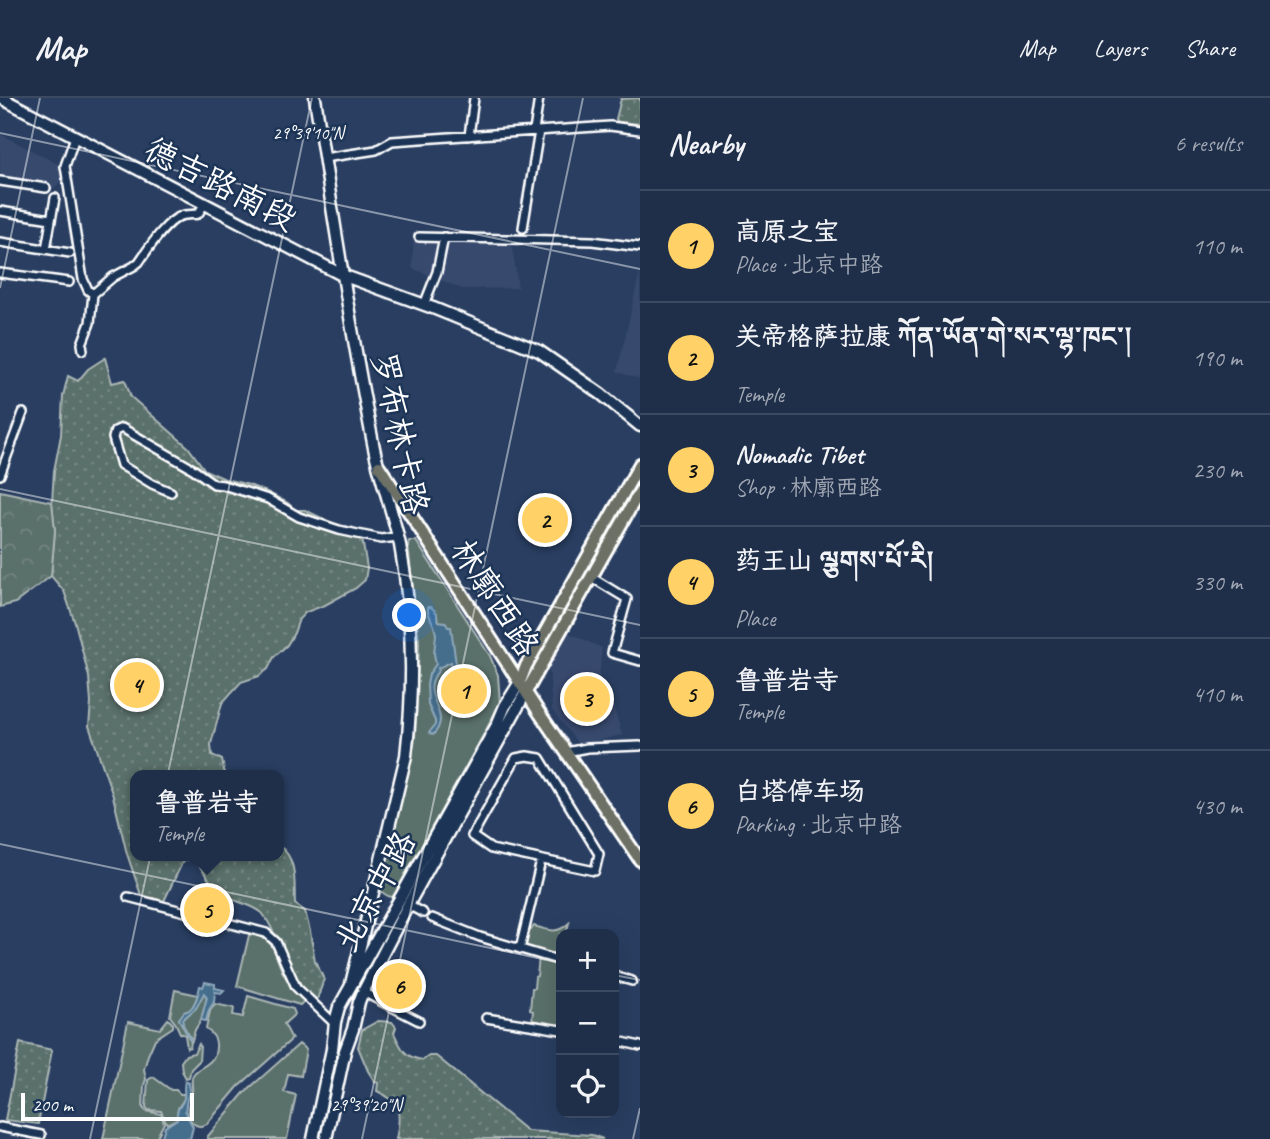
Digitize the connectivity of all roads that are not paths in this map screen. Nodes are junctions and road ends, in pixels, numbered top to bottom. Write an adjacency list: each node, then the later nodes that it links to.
1 (1, 98): 8 (main road, 德吉路南段)
2 (315, 98): 9 (main road, 罗布林卡路)
3 (474, 98): 7 (street)
4 (538, 98): 6 (street)
5 (640, 130): 6 (street)
6 (536, 131): 7 (street); 16 (street)
7 (469, 136): 9 (street)
8 (75, 137): 13 (main road, 德吉路南段); 26 (street)
9 (324, 158): 24 (main road, 罗布林卡路)
10 (0, 181): 11 (street)
11 (46, 188)
12 (55, 198): 15 (street)
13 (204, 205): 24 (main road, 德吉路南段); 26 (street)
14 (0, 212): 15 (street)
15 (51, 219): 21 (street)
16 (523, 228)
17 (419, 237): 18 (street)
18 (444, 237): 20 (street); 27 (street)
19 (0, 242): 21 (street)
20 (640, 247)
21 (46, 249): 22 (street)
22 (70, 253)
23 (0, 273): 25 (street)
24 (342, 275): 27 (main road, 德吉路南段); 34 (main road, 罗布林卡路)
25 (69, 282)
26 (93, 294): 28 (street)
27 (424, 304): 30 (main road, 德吉路南段)
28 (83, 349)
29 (23, 414): 32 (street)
30 (640, 426)
31 (0, 444): 32 (street)
32 (10, 447): 35 (street)
33 (640, 464): 41 (main road)
34 (379, 466): 38 (main road, 罗布林卡路); 41 (main road, 林廓西路)
35 (0, 475)
36 (640, 491): 39 (main road)
37 (171, 492): 38 (street)
38 (398, 537): 54 (main road, 罗布林卡路)
39 (591, 577): 40 (street); 41 (main road)
40 (640, 661)
41 (523, 687): 43 (main road, 林廓西路); 47 (main road, 北京中路); 54 (main road, 北京中路)
42 (640, 746): 43 (street)
43 (566, 752): 44 (main road, 林廓西路)
44 (640, 860)
45 (541, 861): 45 (street); 50 (street)
46 (128, 897): 58 (street)
47 (408, 905): 48 (street); 55 (main road, 北京中路)
48 (423, 913)
49 (432, 918): 50 (street)
50 (520, 949): 51 (street)
51 (556, 960)
52 (619, 977): 53 (street)
53 (632, 981)
54 (351, 984): 58 (main road, 北京中路)
55 (363, 992): 57 (street); 65 (main road, 北京中路)
56 (486, 1018): 59 (street)
57 (419, 1021)
58 (335, 1024): 64 (main road, 北京中路)
59 (556, 1029)
60 (619, 1041): 61 (street)
61 (640, 1046)
62 (0, 1127): 63 (street)
63 (41, 1135)
64 (313, 1139)
65 (326, 1139)

